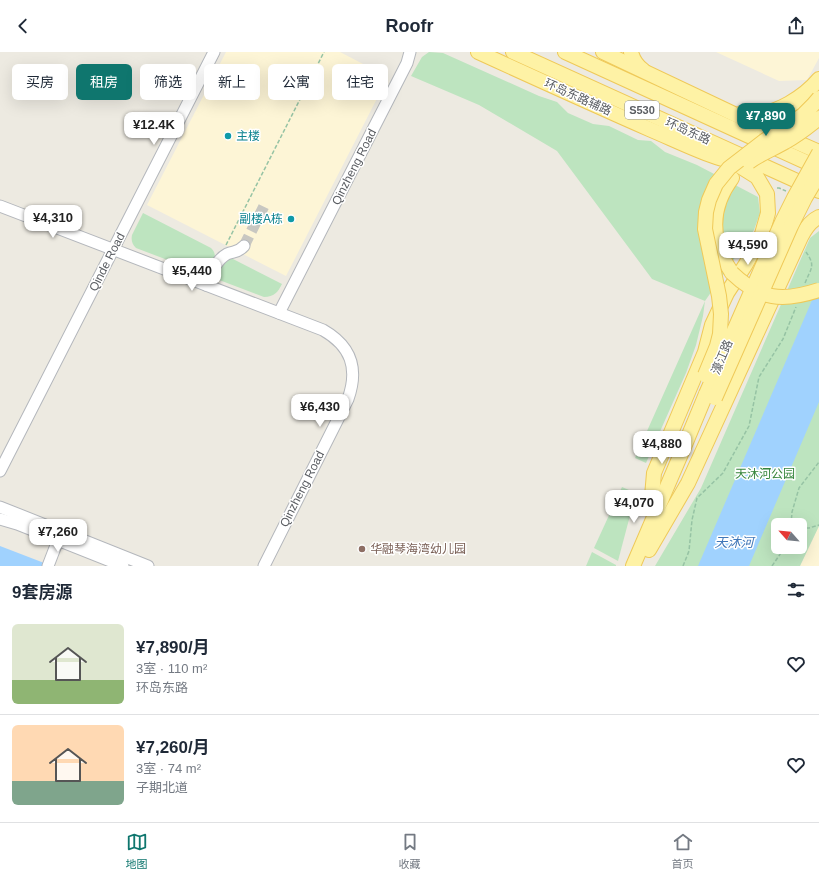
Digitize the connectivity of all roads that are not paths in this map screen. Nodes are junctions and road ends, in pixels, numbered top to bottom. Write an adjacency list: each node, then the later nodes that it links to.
1 (214, 52): 34 (street, Qinde Road)
2 (417, 52): 8 (street, Qinzheng Road)
3 (478, 52): 9 (main road, 环岛东路辅路)
4 (513, 52): 15 (main road, 环岛东路 / S530)
5 (565, 52): 11 (main road, 环岛东路 / S530)
6 (602, 52): 10 (main road)
7 (631, 52): 10 (main road)
8 (408, 58): 37 (street, Qinzheng Road)
9 (518, 70): 15 (main road); 23 (main road, 环岛东路辅路)
10 (647, 72): 14 (main road)
11 (623, 78): 14 (main road); 25 (main road, 环岛东路 / S530)
12 (819, 79): 18 (main road)
13 (819, 86): 20 (main road)
14 (685, 90): 18 (main road)
15 (601, 92): 24 (main road, 环岛东路 / S530)
16 (819, 98): 21 (main road, bridge)
17 (819, 109): 21 (main road)
18 (735, 114): 20 (main road)
19 (819, 118): 27 (main road, bridge)
20 (753, 123): 22 (main road)
21 (750, 152): 27 (main road); 41 (main road, bridge)
22 (819, 153): 38 (main road, 濠江路, bridge)
23 (733, 162): 24 (main road, 环岛东路辅路); 31 (main road)
24 (771, 168): 28 (main road, 环岛东路 / S530)
25 (819, 168)
26 (819, 174): 38 (main road, 濠江路, bridge)
27 (732, 178): 36 (main road, bridge)
28 (819, 191)
29 (0, 206): 34 (street, Qinzheng Road)
30 (819, 217): 32 (main road)
31 (762, 234): 32 (main road); 41 (main road)
32 (802, 243): 44 (main road)
33 (244, 246): 35 (street)
34 (114, 250): 35 (street, Qinzheng Road); 39 (street, Qinde Road)
35 (206, 285): 37 (street, Qinzheng Road)
36 (819, 290)
37 (279, 313): 48 (street, Qinzheng Road)
38 (711, 396): 44 (main road, 濠江路)
39 (0, 471)
40 (0, 507): 47 (street)
41 (651, 508): 44 (main road)
42 (0, 519): 43 (street)
43 (58, 540): 45 (street); 46 (street)
44 (645, 548): 49 (main road, 濠江路); 50 (main road, 濠江路)
45 (50, 561)
46 (123, 566)
47 (148, 566)
48 (264, 566)
49 (633, 566)
50 (642, 566)

